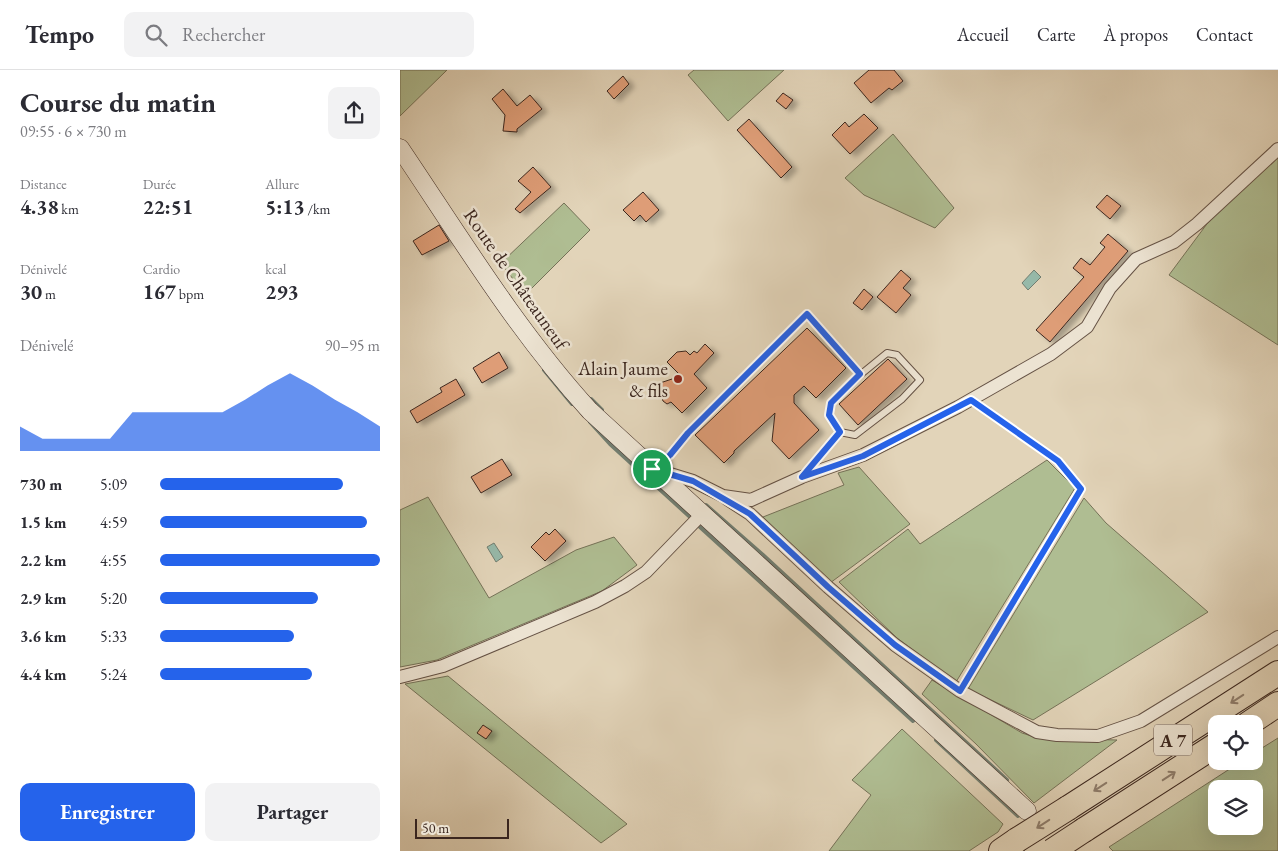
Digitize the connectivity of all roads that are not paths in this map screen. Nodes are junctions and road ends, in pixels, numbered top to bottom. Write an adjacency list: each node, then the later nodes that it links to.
1 (400, 148): 5 (main road, Route de Châteauneuf)
2 (1278, 149): 6 (street)
3 (860, 374): 4 (lane); 4 (lane); 5 (lane)
4 (840, 432): 6 (lane)
5 (652, 469): 7 (street); 8 (main road, Route de Châteauneuf)
6 (802, 477): 7 (street)
7 (723, 496): 9 (street)
8 (701, 515): 11 (street); 15 (main road, Route de Châteauneuf)
9 (1278, 637)
10 (1278, 673): 16 (highway, A 7, one-way to 16, bridge)
11 (400, 677)
12 (1278, 704): 13 (highway)
13 (1262, 715)
14 (1208, 750): 17 (highway, A 7, one-way to 14, bridge)
15 (1027, 811)
16 (1009, 846)
17 (1052, 851)

